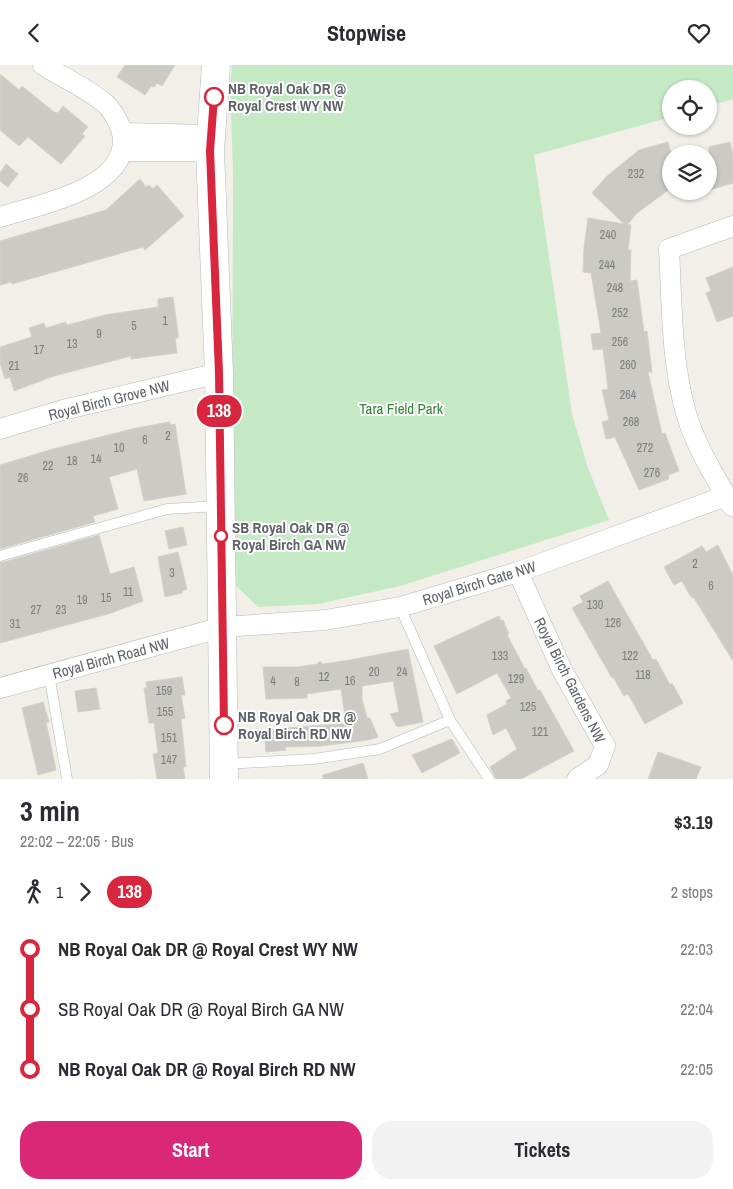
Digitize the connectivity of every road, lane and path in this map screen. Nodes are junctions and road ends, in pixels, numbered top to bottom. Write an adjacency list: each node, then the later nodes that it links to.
1 (43, 65): 3 (street)
2 (216, 65): 4 (street)
3 (123, 142): 4 (street); 5 (street)
4 (211, 143): 7 (street)
5 (0, 217)
6 (733, 226): 9 (street)
7 (219, 373): 8 (street, Royal Birch Grove NW); 10 (street)
8 (0, 429)
9 (731, 497): 12 (street, Royal Birch Gate NW)
10 (221, 506): 11 (lane); 14 (street)
11 (0, 556)
12 (518, 572): 13 (street, Royal Birch Gate NW); 21 (street, Royal Birch Gardens NW)
13 (400, 607): 14 (street, Royal Birch Gate NW); 17 (lane)
14 (223, 627): 15 (street, Royal Birch Road NW); 18 (street)
15 (49, 674): 16 (street, Royal Birch Road NW); 19 (lane)
16 (0, 687)
17 (450, 720): 18 (lane); 20 (lane)
18 (224, 772)
19 (67, 779)
20 (489, 779)
21 (577, 779)

